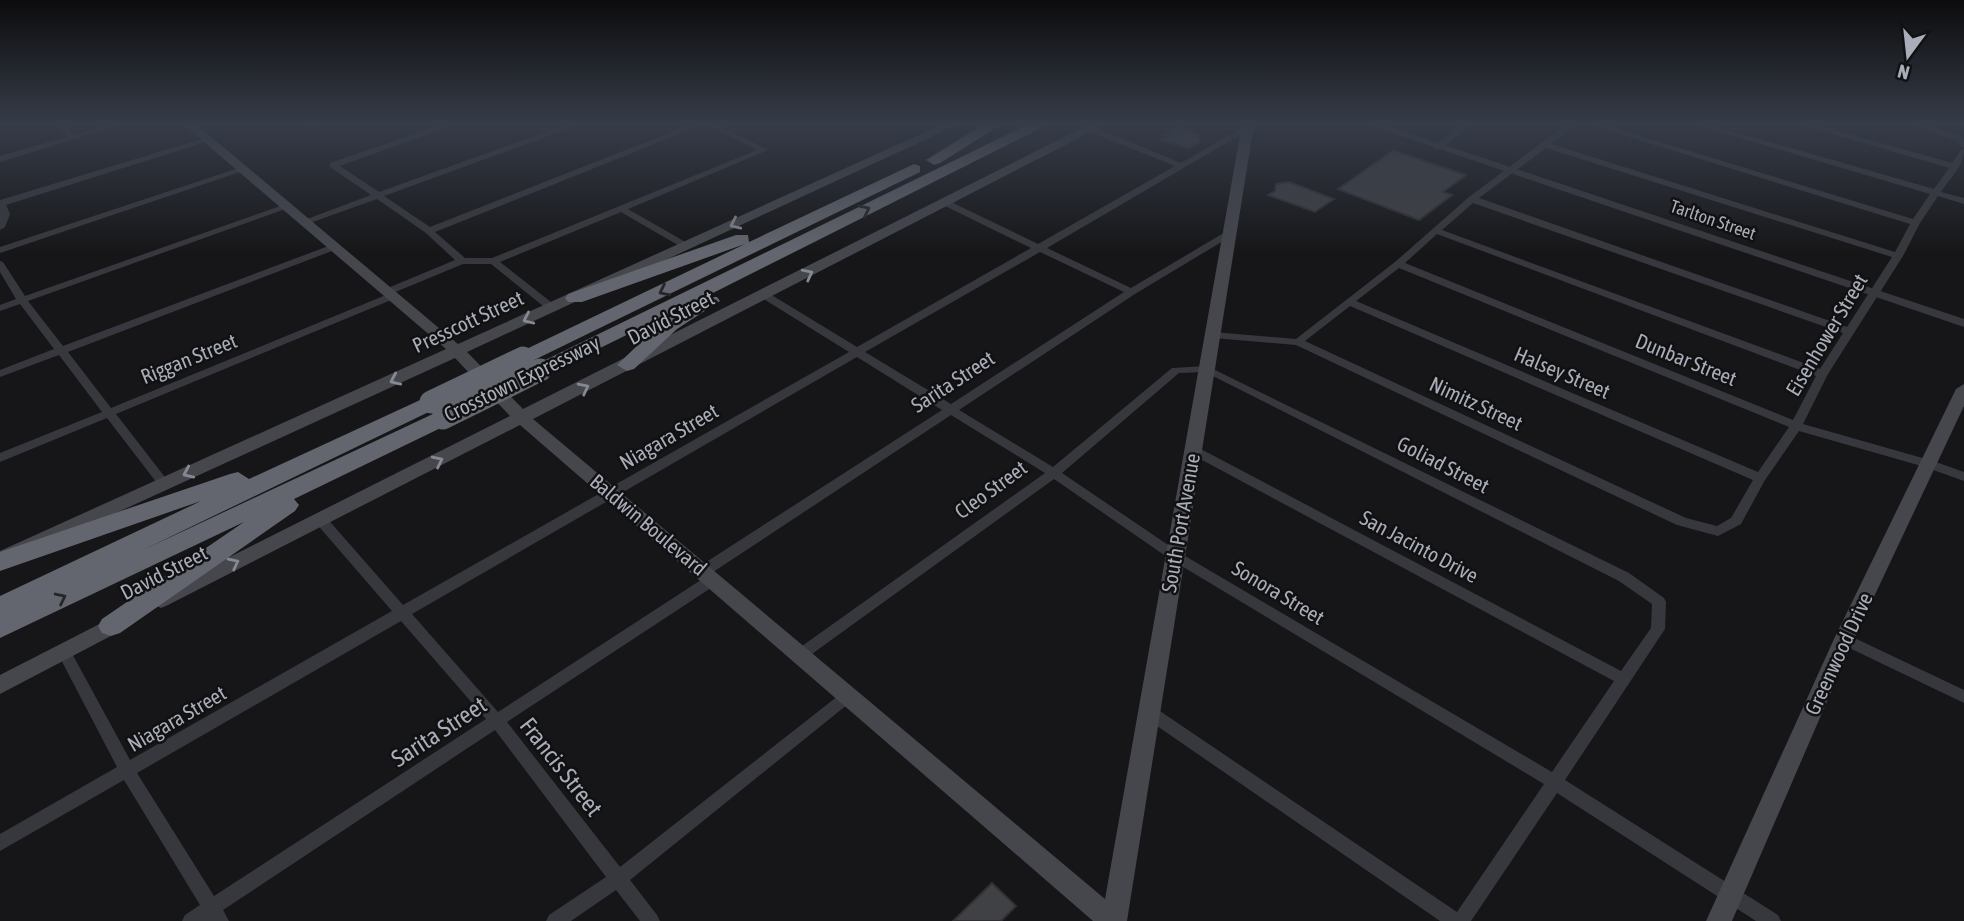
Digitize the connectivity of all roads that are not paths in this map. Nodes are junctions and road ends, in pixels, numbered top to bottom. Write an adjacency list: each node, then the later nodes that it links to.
1 (119, 167): 25 (street)
2 (239, 167): 19 (main road, Baldwin Boulevard)
3 (336, 167): 22 (street)
4 (459, 167): 22 (street)
5 (592, 167): 33 (street)
6 (723, 167): 28 (street)
7 (859, 167): 36 (main road, Presscott Street, one-way to 36)
8 (921, 167): 29 (highway, Crosstown Expressway)
9 (950, 167): 29 (highway, Crosstown Expressway, one-way to 9)
10 (1017, 167): 26 (main road, David Street)
11 (1177, 167): 38 (street, Niagara Street)
12 (1241, 167): 35 (main road, South Port Avenue)
13 (1499, 167): 20 (street, Tarlton Street)
14 (1513, 167): 20 (street)
15 (1616, 167): 40 (street)
16 (1732, 167): 31 (street)
17 (1847, 167): 21 (street)
18 (1955, 167): 21 (street, Eisenhower Street)
19 (243, 170): 27 (main road, Baldwin Boulevard); 39 (street)
20 (1508, 170): 23 (street); 46 (street, Tarlton Street)
21 (1938, 193): 24 (street); 31 (street, Eisenhower Street)
22 (379, 196): 30 (street); 33 (street)
23 (1472, 199): 34 (street); 55 (street)
24 (1964, 201)
25 (0, 203): 32 (street)
26 (946, 203): 38 (street); 48 (main road, David Street, one-way to 26)
27 (286, 207): 30 (main road, Baldwin Boulevard); 50 (street)
28 (622, 209): 36 (street); 42 (street)
29 (827, 219): 49 (highway); 61 (highway); 68 (highway, Crosstown Expressway, bridge)
30 (304, 222): 37 (main road, Baldwin Boulevard)
31 (1916, 223): 40 (street, Eisenhower Street)
32 (0, 226)
33 (429, 231): 41 (street)
34 (1437, 231): 44 (street); 64 (street)
35 (1230, 233): 45 (street, Sarita Street); 56 (main road, South Port Avenue)
36 (686, 246): 49 (main road, Presscott Street)
37 (334, 247): 47 (main road, Baldwin Boulevard); 58 (street)
38 (1038, 247): 45 (street); 60 (street, Niagara Street)
39 (0, 250)
40 (1898, 256): 46 (street, Eisenhower Street)
41 (462, 261): 42 (street); 47 (street, Riggan Street)
42 (493, 261): 53 (street)
43 (0, 264): 50 (street)
44 (1398, 264): 51 (street); 70 (street, Dunbar Street)
45 (1131, 292): 66 (street, Sarita Street)
46 (1873, 292): 54 (street, Tarlton Street); 55 (street, Eisenhower Street)
47 (390, 294): 59 (main road, Baldwin Boulevard); 67 (street, Riggan Street)
48 (766, 296): 60 (street, Sonora Street); 61 (main road, David Street)
49 (575, 298): 53 (main road, Presscott Street)
50 (22, 300): 52 (street); 58 (street)
51 (1349, 302): 57 (street); 77 (street, Halsey Street)
52 (0, 308)
53 (552, 308): 59 (main road, Presscott Street, one-way to 59)
54 (1964, 323)
55 (1849, 331): 64 (street, Eisenhower Street)
56 (1213, 335): 57 (street, Nimitz Street); 62 (main road, South Port Avenue)
57 (1298, 342): 81 (street, Nimitz Street)
58 (60, 351): 63 (street); 67 (street)
59 (457, 351): 69 (main road, Baldwin Boulevard); 78 (main road, Presscott Street, one-way to 78)
60 (858, 352): 66 (street, Sonora Street); 79 (street, Niagara Street)
61 (627, 365): 69 (main road, David Street, one-way to 61)
62 (1207, 369): 72 (main road, South Port Avenue); 75 (street, Cleo Street); 92 (street, Goliad Street)
63 (0, 374)
64 (1822, 374): 70 (street, Eisenhower Street)
65 (1964, 389): 74 (main road, Greenwood Drive)
66 (952, 408): 75 (street, Sonora Street); 84 (street, Sarita Street)
67 (106, 414): 73 (street, Riggan Street); 78 (street)
68 (435, 415): 71 (highway, Crosstown Expressway); 87 (highway); 88 (highway, Crosstown Expressway, one-way to 68)
69 (523, 419): 79 (main road, Baldwin Boulevard); 80 (main road, David Street, one-way to 69)
70 (1796, 426): 74 (street, Dunbar Street); 77 (street, Eisenhower Street)
71 (346, 443): 83 (highway); 85 (highway, Crosstown Expressway)
72 (1193, 450): 82 (main road, South Port Avenue); 92 (street, San Jacinto Drive)
73 (0, 458)
74 (1929, 464): 76 (street, Dunbar Street); 89 (main road, Greenwood Drive)
75 (1054, 472): 82 (street, Sonora Street); 91 (street, Cleo Street)
76 (1964, 477)
77 (1760, 478): 81 (street, Eisenhower Street)
78 (163, 484): 83 (main road, Presscott Street)
79 (610, 493): 84 (main road, Baldwin Boulevard); 86 (street, Niagara Street)
80 (320, 519): 86 (street, Francis Street); 87 (main road, David Street, one-way to 80)
81 (1717, 531)
82 (1175, 556): 96 (main road, South Port Avenue); 99 (street, Sonora Street)
83 (0, 561)
84 (707, 576): 91 (main road, Baldwin Boulevard); 97 (street, Sarita Street)
85 (0, 607)
86 (402, 612): 97 (street, Francis Street); 98 (street, Niagara Street)
87 (111, 626): 90 (main road, David Street)
88 (0, 628)
89 (1844, 639): 95 (street); 102 (main road, Greenwood Drive)
90 (64, 652): 93 (main road, David Street); 98 (street)
91 (800, 655): 94 (main road, Baldwin Boulevard)
92 (1625, 680): 99 (street)
93 (0, 685)
94 (848, 696): 101 (street); 107 (main road, Baldwin Boulevard)
95 (1964, 697)
96 (1149, 712): 107 (main road, South Port Avenue); 108 (street)
97 (497, 721): 101 (street, Francis Street); 103 (street, Sarita Street)
98 (127, 770): 100 (street, Niagara Street); 103 (street)
99 (1554, 782): 102 (street, Sonora Street); 109 (street)
100 (0, 843)
101 (619, 878): 105 (street); 106 (street, Francis Street)
102 (1732, 895): 110 (main road, Greenwood Drive); 111 (street, Sonora Street)
103 (216, 914): 104 (street, Sarita Street)
104 (191, 921)
105 (555, 921)
106 (651, 921)
107 (1113, 921)
108 (1455, 921)
109 (1461, 921)
110 (1719, 921)
111 (1772, 921)

